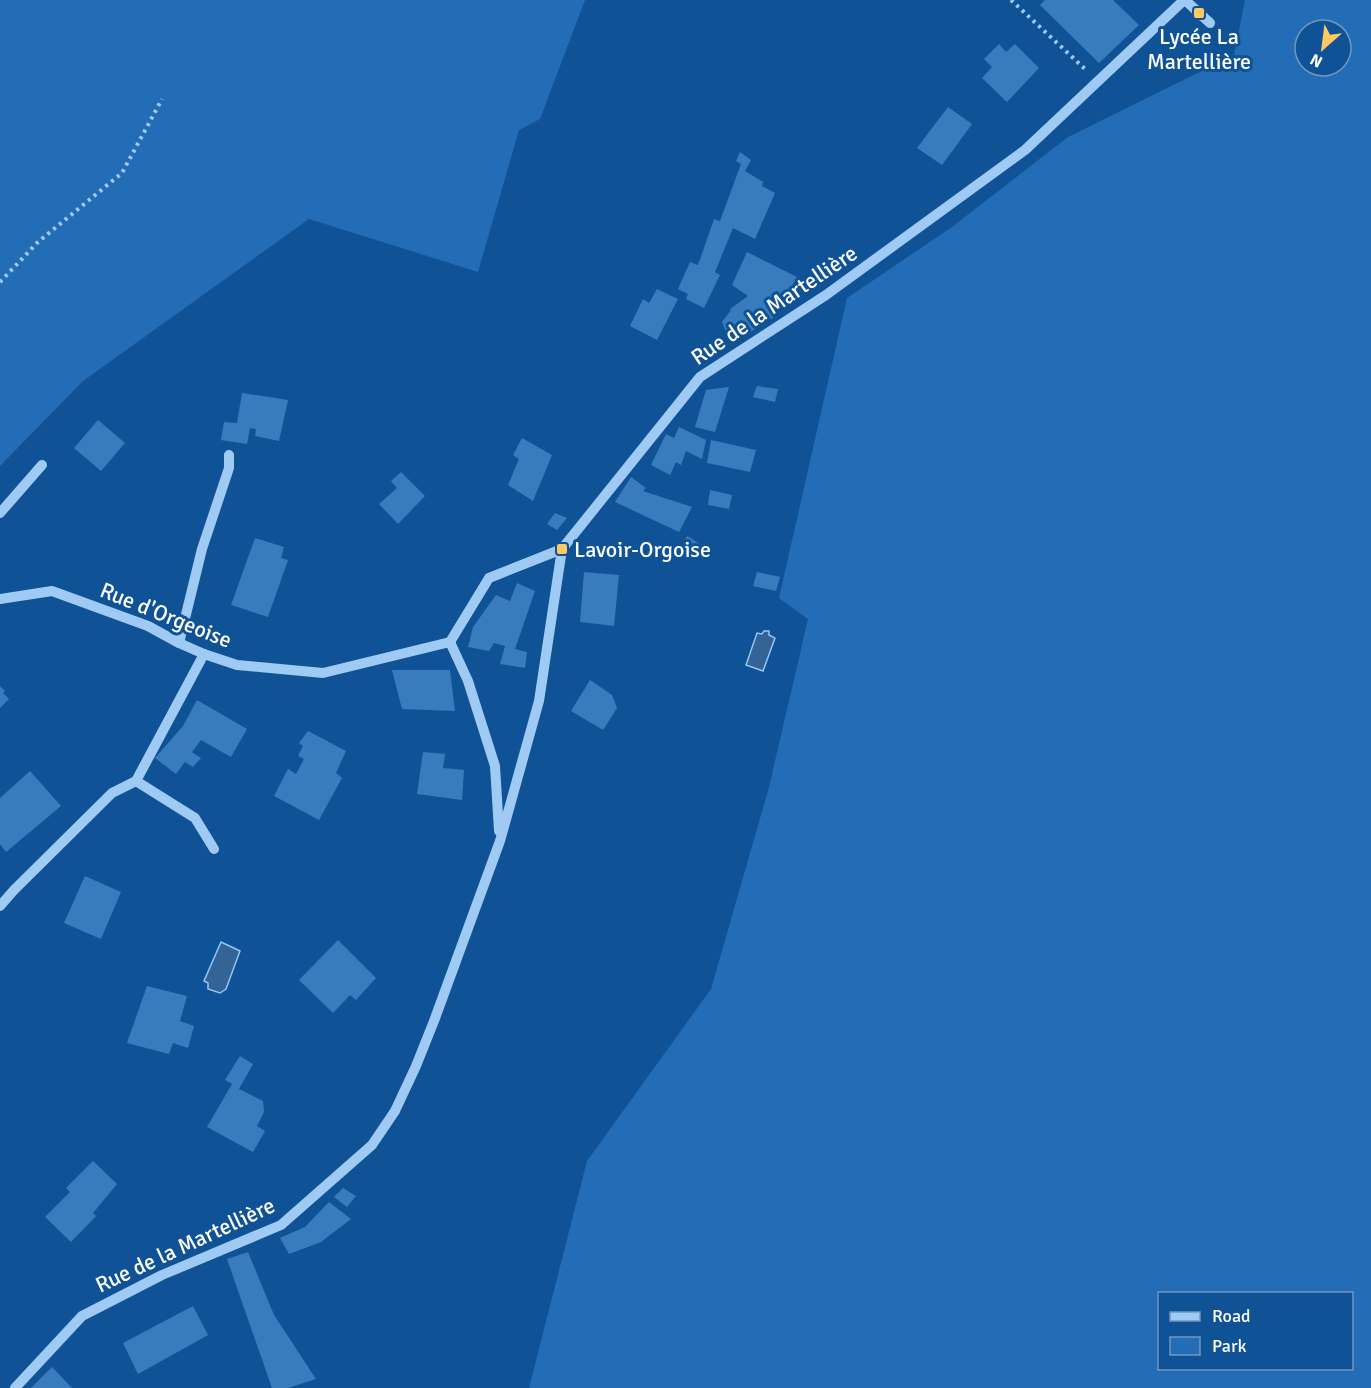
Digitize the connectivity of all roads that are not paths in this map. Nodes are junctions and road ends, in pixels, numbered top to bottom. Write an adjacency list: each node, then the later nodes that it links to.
1 (1184, 0): 2 (street); 6 (street, Rue de la Martellière)
2 (1210, 23)
3 (229, 455): 9 (street)
4 (42, 465): 5 (street)
5 (0, 513)
6 (562, 549): 8 (street); 12 (street, Rue de la Martellière)
7 (0, 599): 9 (street, Rue d'Orgeoise)
8 (450, 642): 10 (street, Rue d'Orgeoise); 12 (street, Rue de la Martellière)
9 (179, 643): 10 (street, Rue d'Orgeoise)
10 (204, 654): 11 (street)
11 (136, 781): 13 (street); 14 (street)
12 (500, 841): 15 (street, Rue de la Martellière)
13 (214, 849)
14 (0, 906)
15 (15, 1388)

